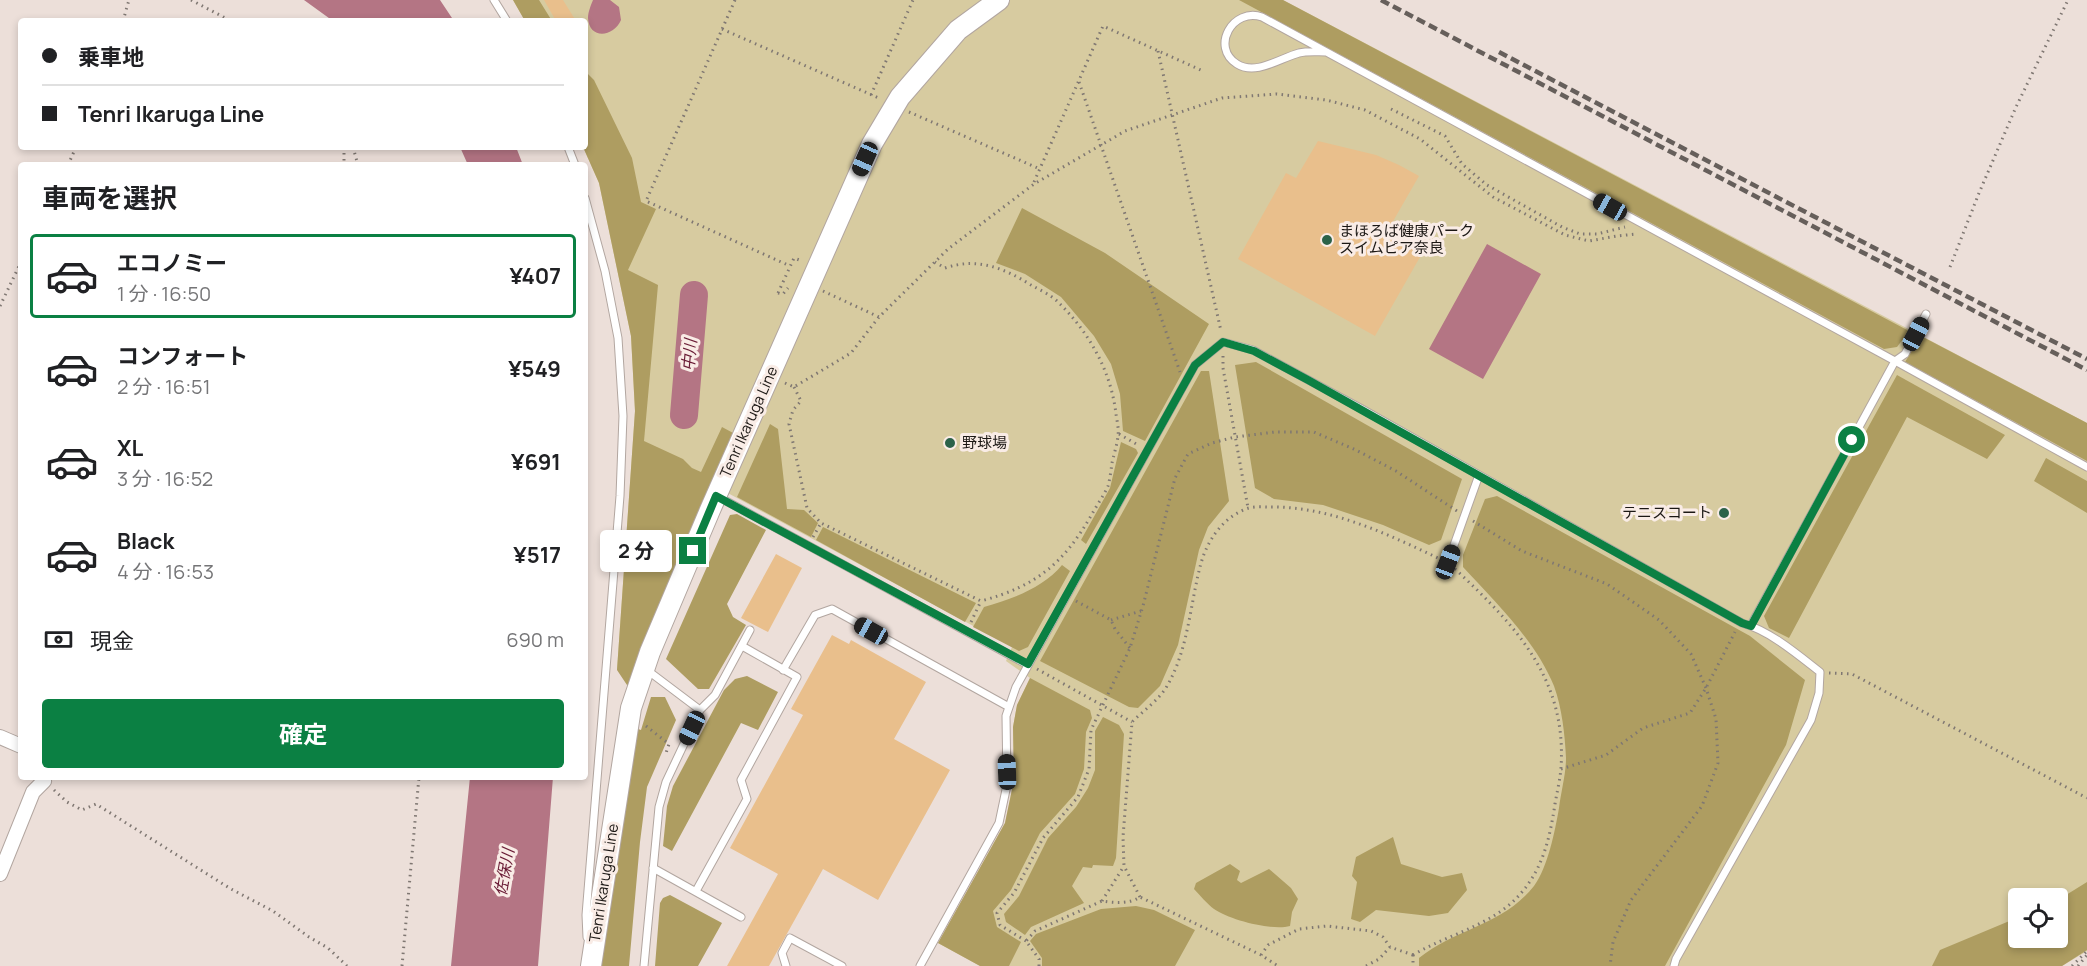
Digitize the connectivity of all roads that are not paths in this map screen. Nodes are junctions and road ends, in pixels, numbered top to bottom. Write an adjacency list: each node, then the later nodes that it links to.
1 (494, 0): 3 (lane)
2 (999, 0): 10 (main road, Tenri Ikaruga Line)
3 (505, 18)
4 (1326, 52): 4 (lane); 7 (lane)
5 (588, 209): 27 (lane)
6 (1926, 314): 7 (lane)
7 (1895, 361): 8 (lane); 12 (lane)
8 (2087, 467)
9 (1479, 475): 11 (lane); 12 (lane); 15 (lane)
10 (716, 496): 15 (lane); 16 (main road, Tenri Ikaruga Line)
11 (1448, 562)
12 (1751, 626): 32 (lane)
13 (750, 630): 14 (lane)
14 (742, 646): 17 (lane); 19 (lane)
15 (1028, 664): 18 (lane)
16 (645, 668): 19 (lane); 27 (main road, Tenri Ikaruga Line)
17 (783, 670): 18 (lane); 25 (lane)
18 (1009, 707): 31 (lane)
19 (700, 710): 23 (lane)
20 (0, 737): 21 (street)
21 (18, 745)
22 (42, 780): 24 (street)
23 (653, 868): 25 (lane); 28 (lane)
24 (0, 874)
25 (696, 891): 26 (lane)
26 (741, 917)
27 (590, 966)
28 (644, 966)
29 (786, 966): 30 (lane)
30 (842, 966)
31 (920, 966)
32 (1674, 966)

